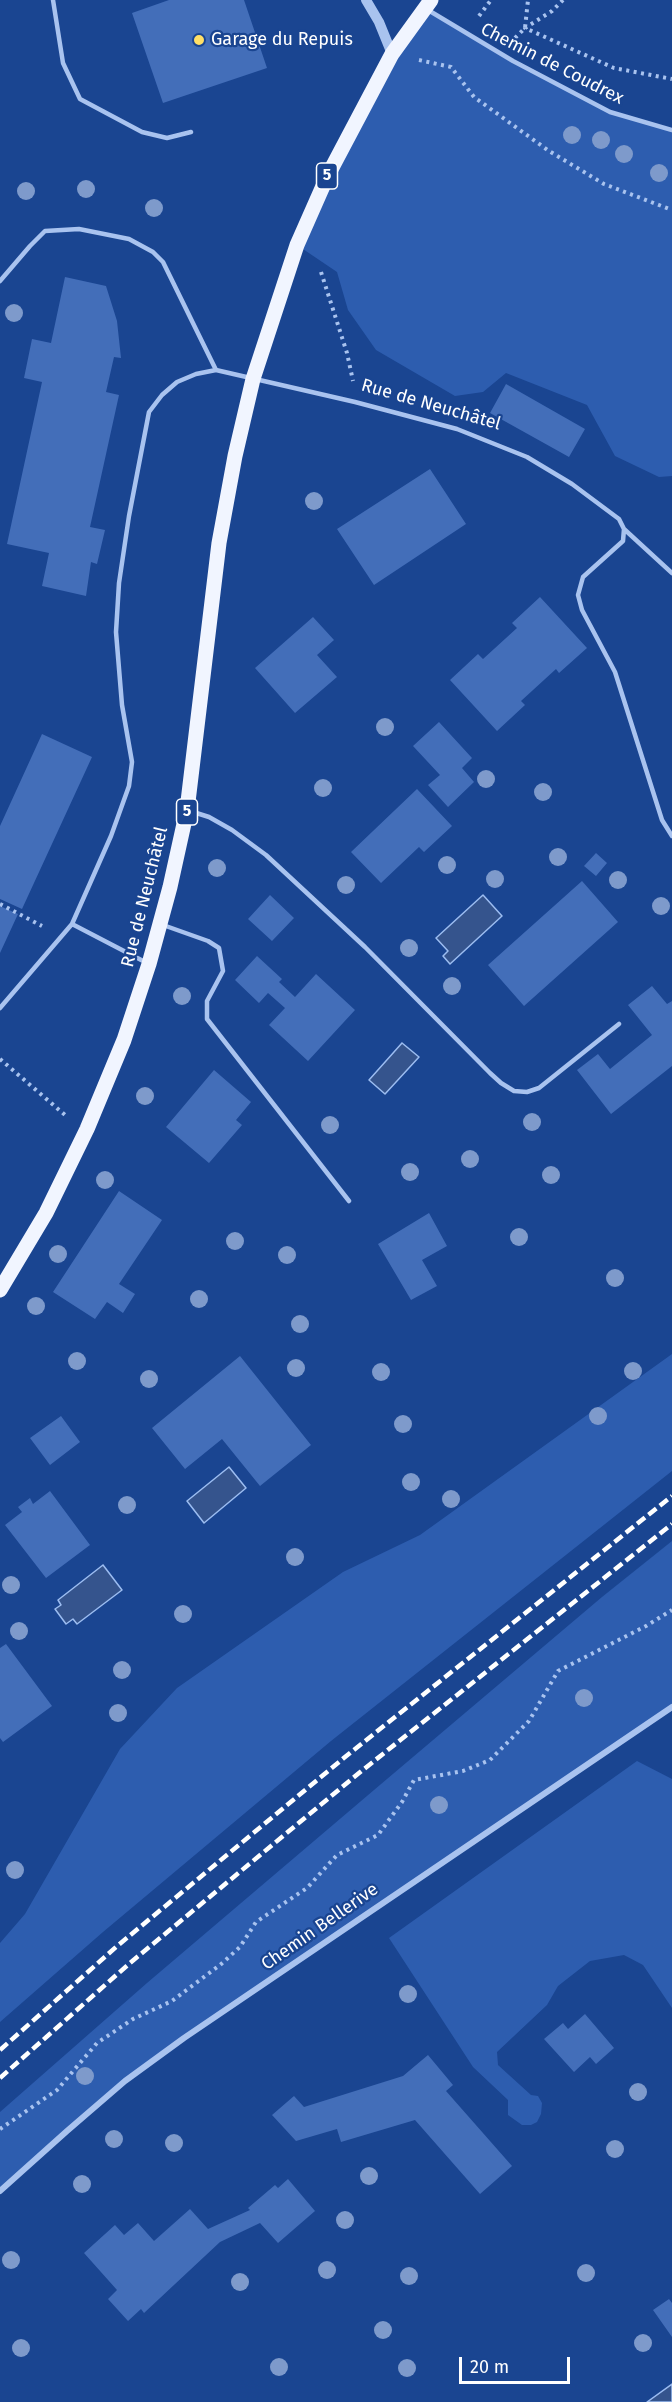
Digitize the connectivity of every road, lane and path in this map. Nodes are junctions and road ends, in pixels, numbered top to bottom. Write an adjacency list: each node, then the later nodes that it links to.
1 (52, 0): 13 (lane)
2 (366, 0): 9 (street)
3 (491, 0): 7 (path)
4 (528, 0): 8 (path)
5 (563, 0): 8 (path)
6 (428, 4): 9 (main road, Rue de Neuchâtel / 5); 10 (lane, Chemin de Coudrex)
7 (475, 20)
8 (525, 28): 10 (path); 11 (path)
9 (392, 54): 14 (path); 18 (main road, Rue de Neuchâtel / 5)
10 (500, 54): 12 (lane, Chemin de Coudrex)
11 (672, 79)
12 (672, 130)
13 (190, 132)
14 (672, 210)
15 (321, 272): 19 (path)
16 (0, 281): 17 (lane)
17 (216, 370): 18 (lane, Rue de Neuchâtel); 25 (lane, Rue de Neuchâtel)
18 (253, 379): 19 (lane, Rue de Neuchâtel); 22 (main road, Rue de Neuchâtel / 5)
19 (355, 402): 20 (lane, Rue de Neuchâtel)
20 (624, 529): 21 (lane, Rue de Neuchâtel); 23 (lane)
21 (672, 573)
22 (187, 810): 26 (main road, Rue de Neuchâtel / 5); 30 (lane)
23 (672, 836)
24 (0, 904): 27 (path)
25 (72, 924): 27 (lane, Rue de Neuchâtel); 28 (lane)
26 (160, 924): 28 (main road, Rue de Neuchâtel / 5); 33 (lane)
27 (62, 936): 29 (lane, Rue de Neuchâtel)
28 (149, 964): 32 (main road, Rue de Neuchâtel / 5)
29 (0, 1008)
30 (619, 1024)
31 (0, 1059): 32 (path)
32 (87, 1129): 34 (main road, Rue de Neuchâtel / 5)
33 (349, 1201)
34 (0, 1290)
35 (672, 1610): 37 (path)
36 (672, 1707): 38 (street, Chemin Bellerive)
37 (0, 2128)
38 (0, 2191)

